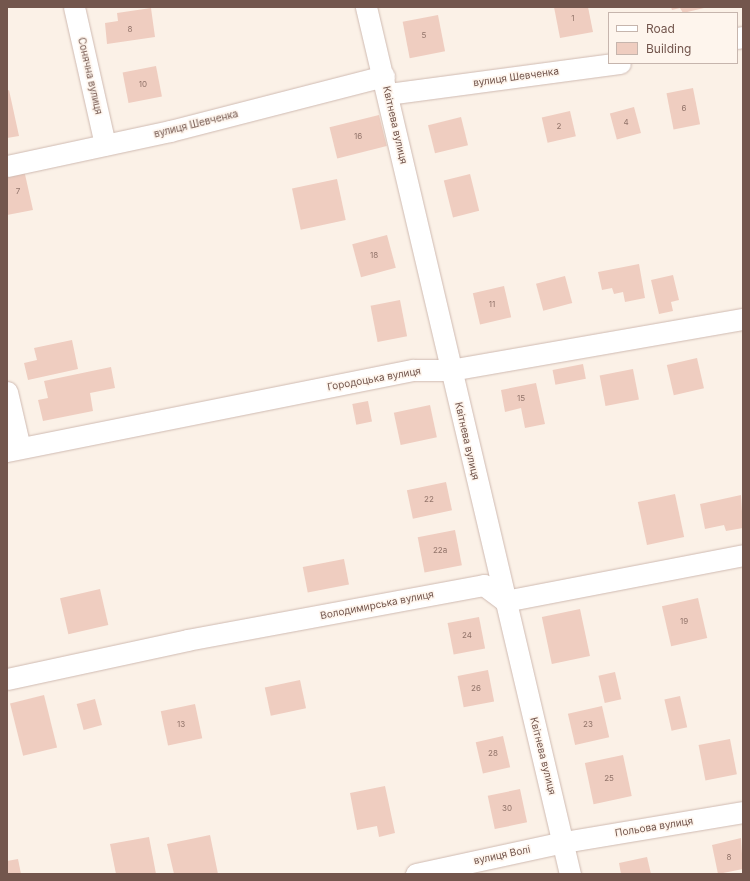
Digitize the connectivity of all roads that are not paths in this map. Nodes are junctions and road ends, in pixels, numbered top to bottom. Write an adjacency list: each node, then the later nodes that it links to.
1 (74, 7): 5 (street, Сонячна вулиця)
2 (366, 7): 4 (street, Квітнева вулиця)
3 (609, 64): 4 (street, вулиця Шевченка)
4 (386, 85): 5 (street, вулиця Шевченка); 8 (street, Квітнева вулиця)
5 (105, 144): 6 (street, вулиця Шевченка)
6 (7, 166)
7 (743, 319): 8 (street, Городоцька вулиця)
8 (450, 370): 10 (street, Городоцька вулиця); 12 (street, Квітнева вулиця)
9 (7, 392): 10 (street)
10 (13, 449)
11 (743, 555): 12 (street)
12 (505, 601): 13 (street, Володимирська вулиця); 15 (street, Квітнева вулиця)
13 (7, 679)
14 (743, 812): 15 (street, Польова вулиця)
15 (564, 842): 16 (street, вулиця Волі); 17 (street, Квітнева вулиця)
16 (416, 874)
17 (570, 874)

